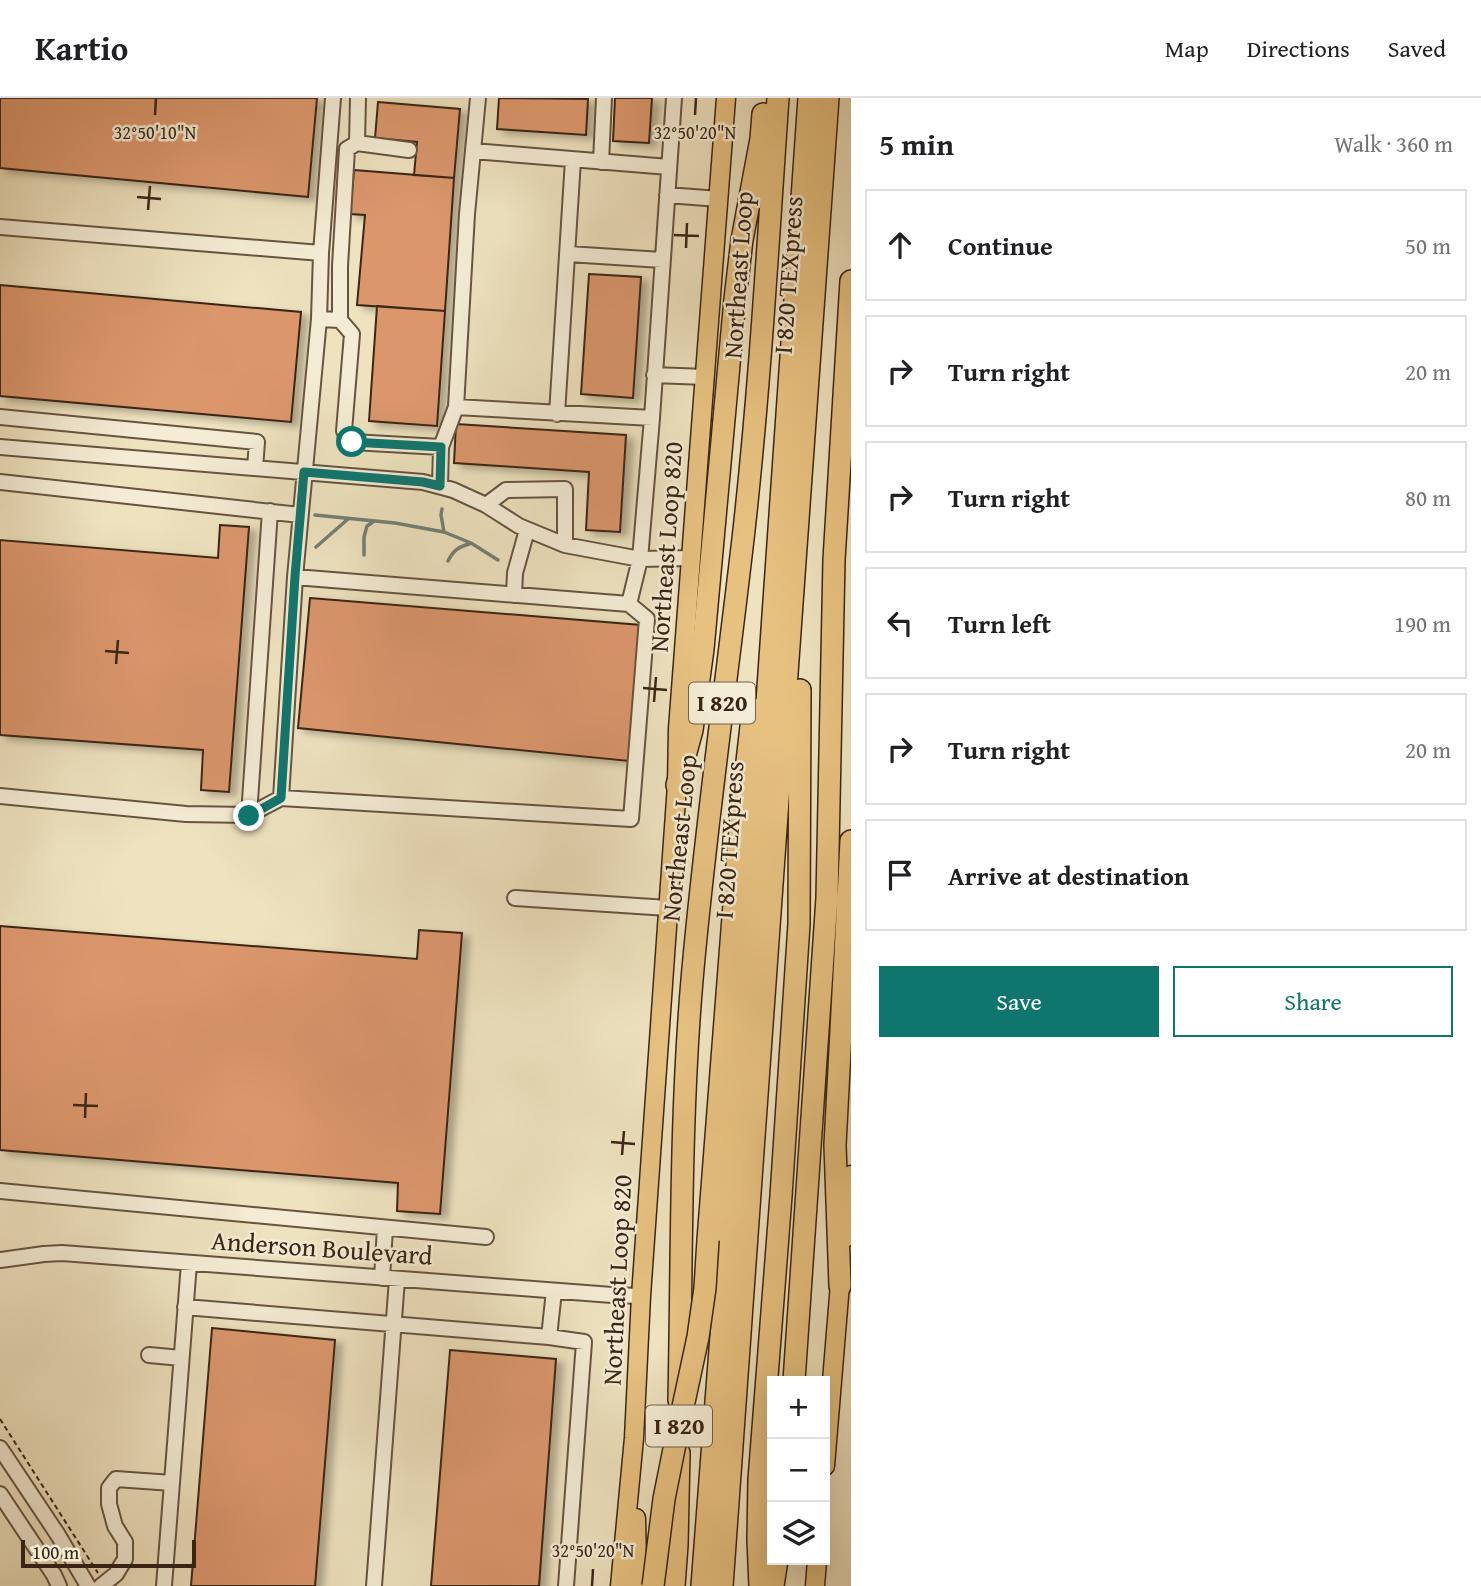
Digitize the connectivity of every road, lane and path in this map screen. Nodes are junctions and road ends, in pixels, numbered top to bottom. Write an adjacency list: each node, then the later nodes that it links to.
1 (333, 98): 21 (street)
2 (358, 98): 11 (street)
3 (478, 98): 13 (street)
4 (604, 98): 15 (street)
5 (674, 98): 16 (street)
6 (726, 98): 18 (main road, Northeast Loop 820)
7 (765, 98): 51 (highway)
8 (778, 98): 91 (highway, Northeast Loop / I 820)
9 (809, 98): 50 (highway, I 820 TEXpress)
10 (828, 98): 28 (highway, I 820 TEXpress)
11 (357, 143): 12 (street); 23 (street)
12 (409, 150)
13 (473, 152): 14 (street); 30 (street)
14 (573, 160): 15 (street); 20 (street)
15 (601, 162): 16 (street)
16 (669, 167): 17 (street)
17 (667, 195): 18 (street); 22 (street)
18 (719, 199): 29 (main road, Northeast Loop 820)
19 (0, 227): 21 (street)
20 (568, 254): 22 (street); 31 (street)
21 (321, 259): 23 (street); 25 (street)
22 (662, 260): 27 (street)
23 (340, 266): 26 (street)
24 (851, 281): 73 (highway)
25 (319, 319): 26 (street); 37 (street)
26 (340, 320): 35 (street)
27 (654, 375): 29 (street); 33 (street)
28 (809, 375): 93 (highway, I 820 TEXpress); 94 (highway)
29 (705, 377): 45 (main road, Northeast Loop 820)
30 (456, 407): 31 (street); 35 (street)
31 (557, 414): 33 (street)
32 (0, 417): 36 (street)
33 (652, 418): 46 (street)
34 (0, 447): 36 (street)
35 (441, 447): 39 (street)
36 (255, 468): 37 (street)
37 (304, 472): 39 (street); 42 (street)
38 (0, 482): 41 (street)
39 (440, 486): 40 (street)
40 (486, 505): 43 (street); 44 (street)
41 (270, 511): 42 (street); 54 (street)
42 (300, 515): 47 (street)
43 (527, 530): 44 (street); 48 (street)
44 (565, 545): 46 (street)
45 (691, 558): 46 (street); 51 (main road, Northeast Loop 820)
46 (640, 559): 49 (street)
47 (295, 576): 48 (street); 53 (street)
48 (514, 595): 49 (street)
49 (629, 604): 53 (street)
50 (771, 647): 90 (highway, bridge); 92 (highway, I 820 TEXpress)
51 (677, 785): 57 (main road, Northeast Loop 820)
52 (0, 796): 54 (street)
53 (281, 798): 54 (street)
54 (249, 816)
55 (851, 841): 65 (highway)
56 (514, 898): 57 (street)
57 (668, 908): 67 (main road, Northeast Loop 820)
58 (851, 1175): 65 (main road)
59 (0, 1191): 60 (street)
60 (385, 1228): 61 (street); 64 (street)
61 (486, 1237)
62 (0, 1260): 63 (street, Anderson Boulevard)
63 (189, 1263): 64 (street, Anderson Boulevard); 68 (street)
64 (389, 1278): 66 (street, Anderson Boulevard); 69 (street)
65 (840, 1286): 76 (main road)
66 (554, 1291): 67 (street, Anderson Boulevard); 70 (street)
67 (641, 1296): 75 (main road, Northeast Loop 820)
68 (186, 1307): 69 (street); 72 (street)
69 (393, 1324): 70 (street); 86 (street)
70 (549, 1337): 87 (street)
71 (149, 1355): 72 (street)
72 (181, 1358): 78 (street)
73 (794, 1376)
74 (0, 1419): 82 (path)
75 (635, 1438): 88 (main road, Northeast Loop 820); 89 (main road)
76 (827, 1439)
77 (0, 1448): 84 (street)
78 (172, 1483): 82 (street); 85 (street)
79 (0, 1494): 83 (street)
80 (775, 1565): 95 (highway)
81 (817, 1565): 96 (main road)
82 (100, 1580)
83 (59, 1586)
84 (88, 1586)
85 (164, 1586)
86 (374, 1586)
87 (566, 1586)
88 (620, 1586)
89 (636, 1586)
90 (653, 1586)
91 (674, 1586)
92 (702, 1586)
93 (722, 1586)
94 (760, 1586)
95 (773, 1586)
96 (815, 1586)

